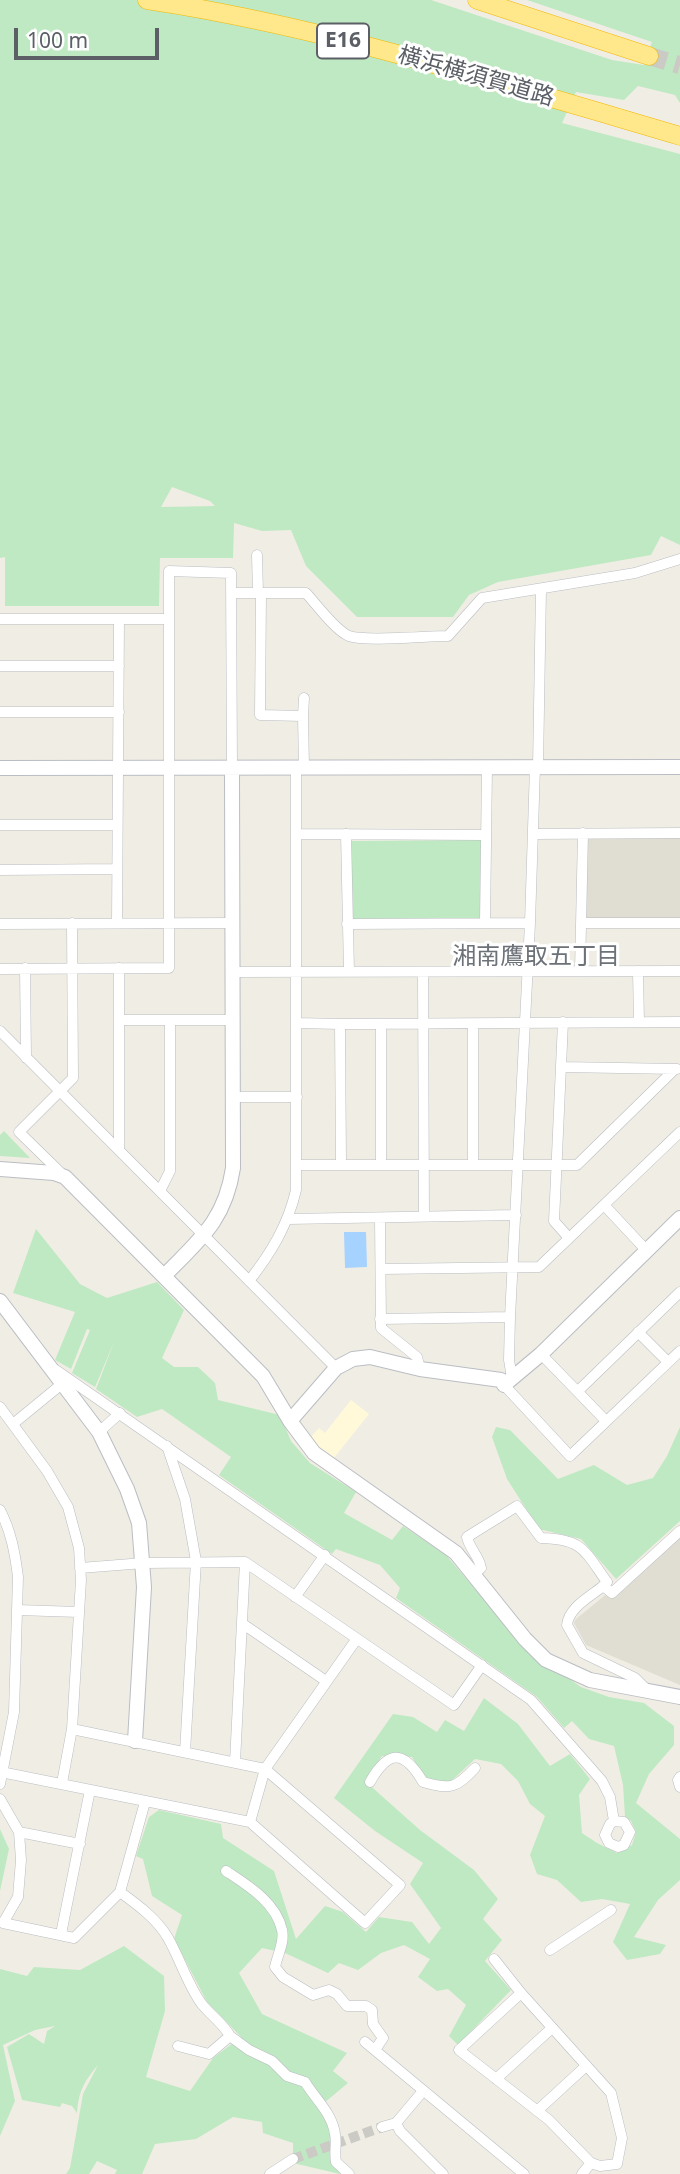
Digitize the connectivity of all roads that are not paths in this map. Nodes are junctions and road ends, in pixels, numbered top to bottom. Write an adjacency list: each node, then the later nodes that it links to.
1 (147, 0): 4 (highway, 横浜横須賀道路 / E16)
2 (477, 0): 3 (highway)
3 (649, 56)
4 (680, 136)
5 (257, 555): 9 (street)
6 (680, 559): 7 (street)
7 (541, 589): 9 (street); 22 (street)
8 (231, 593): 9 (street); 12 (street); 20 (street)
9 (260, 593): 18 (street)
10 (0, 619): 11 (street)
11 (119, 619): 12 (street); 14 (street)
12 (169, 619): 25 (street)
13 (0, 666): 14 (street)
14 (118, 666): 17 (street)
15 (304, 698): 18 (street)
16 (0, 712): 17 (street)
17 (119, 712): 19 (street)
18 (303, 716): 26 (street)
19 (118, 767): 24 (street); 25 (street); 28 (street)
20 (232, 767): 25 (street); 26 (street); 40 (street)
21 (487, 767): 22 (street); 26 (street); 34 (street)
22 (537, 767): 23 (street); 33 (street)
23 (680, 767)
24 (0, 768)
25 (170, 768): 39 (street)
26 (300, 768): 31 (street)
27 (0, 825): 28 (street)
28 (117, 825): 35 (street)
29 (583, 833): 30 (street); 33 (street); 43 (street)
30 (680, 833)
31 (297, 834): 32 (street); 57 (street)
32 (346, 834): 34 (street); 46 (street)
33 (534, 834): 42 (street)
34 (486, 835): 41 (street)
35 (117, 869): 36 (street); 38 (street)
36 (0, 870)
37 (72, 923): 38 (street); 45 (street); 48 (street)
38 (117, 923): 39 (street)
39 (170, 923): 40 (street); 49 (street)
40 (232, 923): 55 (street)
41 (485, 923): 42 (street); 46 (street)
42 (530, 923): 56 (street)
43 (581, 923): 44 (street); 52 (street)
44 (680, 923)
45 (0, 924)
46 (347, 924): 51 (street)
47 (25, 968): 48 (street); 50 (street); 72 (street)
48 (73, 968): 49 (street); 75 (street)
49 (119, 968): 59 (street)
50 (0, 969)
51 (349, 971): 57 (street); 58 (street)
52 (580, 971): 53 (street); 56 (street)
53 (638, 971): 54 (street); 64 (street)
54 (680, 971)
55 (232, 972): 57 (street); 61 (street)
56 (527, 972): 58 (street); 62 (street)
57 (297, 973): 66 (street)
58 (423, 973): 67 (street)
59 (119, 1020): 60 (street); 79 (street)
60 (170, 1020): 61 (street); 89 (street)
61 (232, 1020): 76 (street)
62 (525, 1022): 63 (street); 70 (street); 82 (street)
63 (563, 1022): 64 (street); 73 (street)
64 (639, 1022): 65 (street)
65 (680, 1022)
66 (297, 1023): 68 (street); 77 (street)
67 (424, 1023): 69 (street); 70 (street); 85 (street)
68 (340, 1024): 69 (street); 80 (street)
69 (381, 1024): 84 (street)
70 (473, 1024): 81 (street)
71 (0, 1031): 72 (street)
72 (26, 1058): 75 (street)
73 (562, 1067): 74 (street); 83 (street)
74 (677, 1069): 83 (street)
75 (59, 1090): 79 (street); 88 (street)
76 (232, 1097): 77 (street); 96 (street)
77 (297, 1097): 86 (street)
78 (680, 1132): 90 (street)
79 (119, 1150): 89 (street)
80 (341, 1164): 84 (street); 86 (street)
81 (473, 1164): 82 (street); 85 (street)
82 (518, 1164): 83 (street); 91 (street)
83 (557, 1164): 97 (street)
84 (381, 1165): 85 (street)
85 (423, 1165): 92 (street)
86 (297, 1166): 94 (street)
87 (0, 1169): 88 (street)
88 (65, 1177): 101 (street)
89 (160, 1191): 96 (street)
90 (604, 1206): 97 (street); 98 (street)
91 (516, 1215): 92 (street); 99 (street)
92 (424, 1216): 93 (street)
93 (380, 1218): 94 (street); 100 (street)
94 (288, 1219): 102 (street)
95 (680, 1219): 98 (street)
96 (203, 1236): 101 (street); 102 (street)
97 (569, 1238): 99 (street)
98 (647, 1251): 109 (street)
99 (513, 1267): 100 (street); 105 (street)
100 (381, 1269): 106 (street)
101 (164, 1276): 120 (street)
102 (249, 1281): 112 (street)
103 (680, 1292): 107 (street)
104 (0, 1301): 111 (street)
105 (510, 1317): 106 (street); 114 (street)
106 (380, 1319): 113 (street)
107 (639, 1332): 110 (street); 116 (street)
108 (680, 1351): 110 (street)
109 (541, 1354): 114 (street); 116 (street)
110 (668, 1362): 119 (street)
111 (50, 1366): 115 (street); 118 (street)
112 (336, 1368): 113 (street); 120 (street)
113 (420, 1369): 114 (street)
114 (508, 1382): 119 (street)
115 (62, 1383): 121 (street); 122 (street)
116 (578, 1391): 119 (street)
117 (0, 1407): 121 (street)
118 (120, 1413): 122 (street); 123 (street)
119 (605, 1420)
120 (290, 1421): 131 (street)
121 (13, 1423): 130 (street)
122 (99, 1432): 129 (street)
123 (167, 1446): 126 (street); 127 (street)
124 (0, 1510): 134 (street)
125 (680, 1531): 132 (street)
126 (325, 1555): 133 (street); 138 (street)
127 (196, 1561): 128 (street); 129 (street); 144 (street)
128 (245, 1562): 133 (street); 136 (street)
129 (144, 1563): 130 (street); 143 (street)
130 (80, 1568): 135 (street)
131 (473, 1575): 132 (street); 140 (street)
132 (603, 1586): 140 (street)
133 (295, 1597): 137 (street)
134 (17, 1610): 135 (street); 148 (street)
135 (79, 1612): 142 (street)
136 (243, 1624): 139 (street); 145 (street)
137 (356, 1640): 138 (street); 139 (street)
138 (482, 1665): 158 (street)
139 (326, 1681): 147 (street)
140 (647, 1690): 141 (street)
141 (680, 1697)
142 (72, 1729): 143 (street); 151 (street)
143 (135, 1741): 144 (street)
144 (185, 1752): 145 (street)
145 (234, 1762): 147 (street)
146 (475, 1768): 150 (street)
147 (265, 1769): 157 (street); 157 (street)
148 (1, 1772): 151 (street); 152 (street)
149 (680, 1777): 153 (street)
150 (370, 1782)
151 (62, 1783): 154 (street)
152 (0, 1784)
153 (680, 1787)
154 (90, 1790): 156 (street); 160 (street)
155 (0, 1799): 159 (street)
156 (145, 1802): 157 (street); 162 (street)
157 (250, 1822)
158 (614, 1822)
159 (19, 1832): 160 (street); 164 (street)
160 (80, 1844): 164 (street)
161 (226, 1871): 172 (street)
162 (120, 1892): 164 (street); 169 (street)
163 (611, 1910): 165 (street)
164 (61, 1934)
165 (550, 1950)
166 (494, 1959): 167 (street)
167 (521, 1993): 168 (street); 174 (street)
168 (552, 2028): 173 (street); 174 (street)
169 (230, 2035): 171 (street); 182 (street)
170 (365, 2042): 172 (street)
171 (178, 2046)
172 (375, 2050): 175 (street)
173 (586, 2066): 176 (street); 180 (street)
174 (496, 2079): 176 (street)
175 (424, 2091): 177 (street); 184 (street)
176 (537, 2111): 180 (street)
177 (396, 2123): 178 (street); 183 (street)
178 (382, 2127)
179 (293, 2159): 181 (street)
180 (591, 2163): 185 (street)
181 (270, 2174)
182 (349, 2174)
183 (443, 2174)
184 (524, 2174)
185 (582, 2174)

